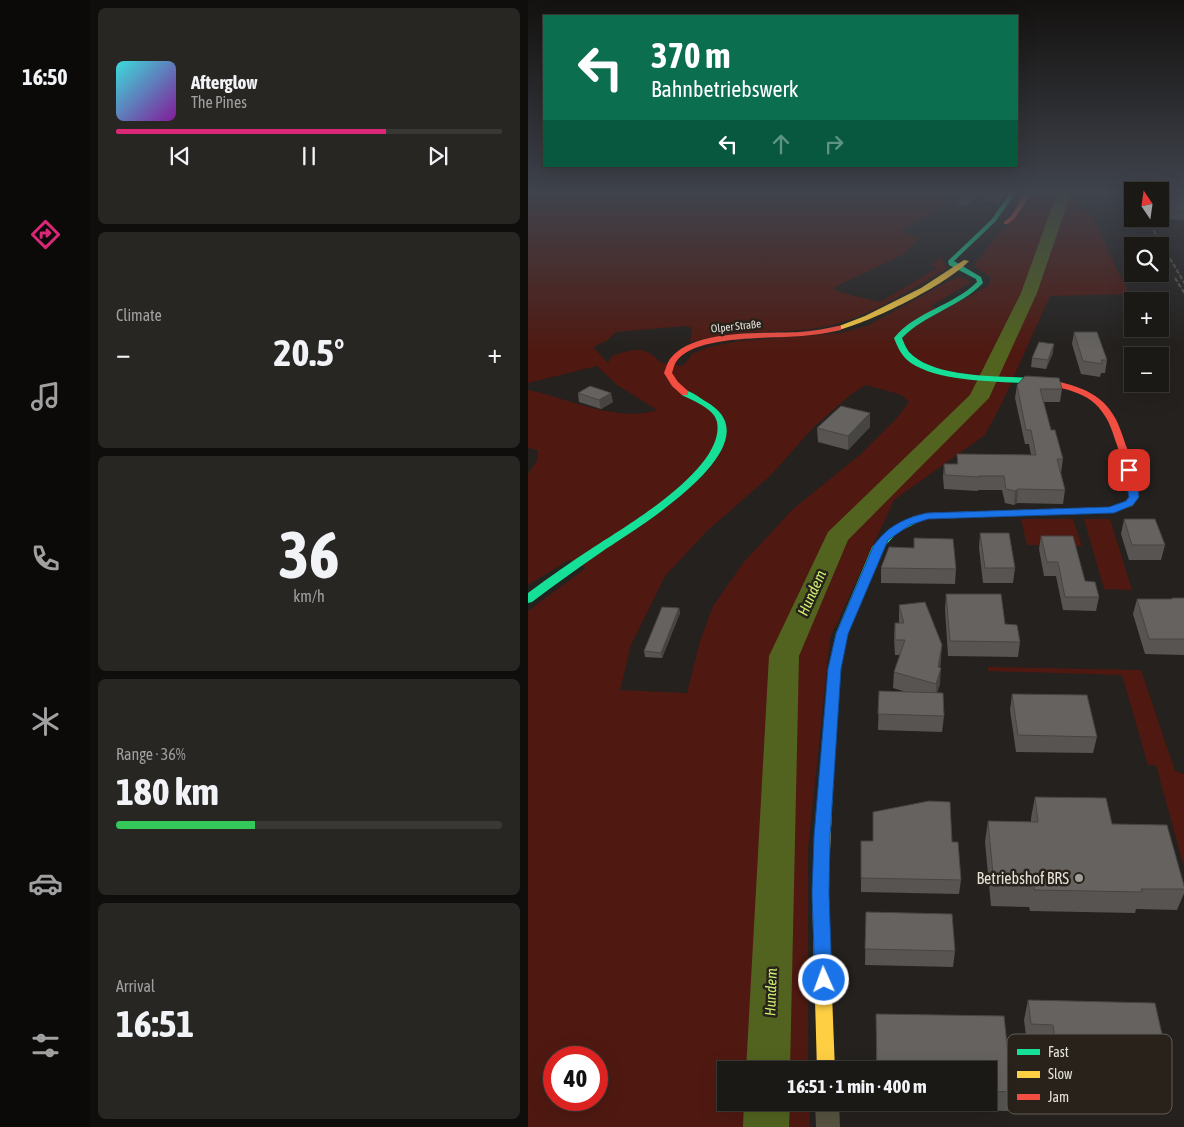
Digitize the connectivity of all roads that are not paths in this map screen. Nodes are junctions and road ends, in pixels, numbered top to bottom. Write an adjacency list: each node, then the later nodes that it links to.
1 (967, 246): 3 (street)
2 (982, 246): 3 (street, Olper Straße)
3 (958, 268): 4 (street, Olper Straße); 5 (street)
4 (528, 599)
5 (826, 1061)
6 (827, 1111): 7 (street)
7 (828, 1127)

